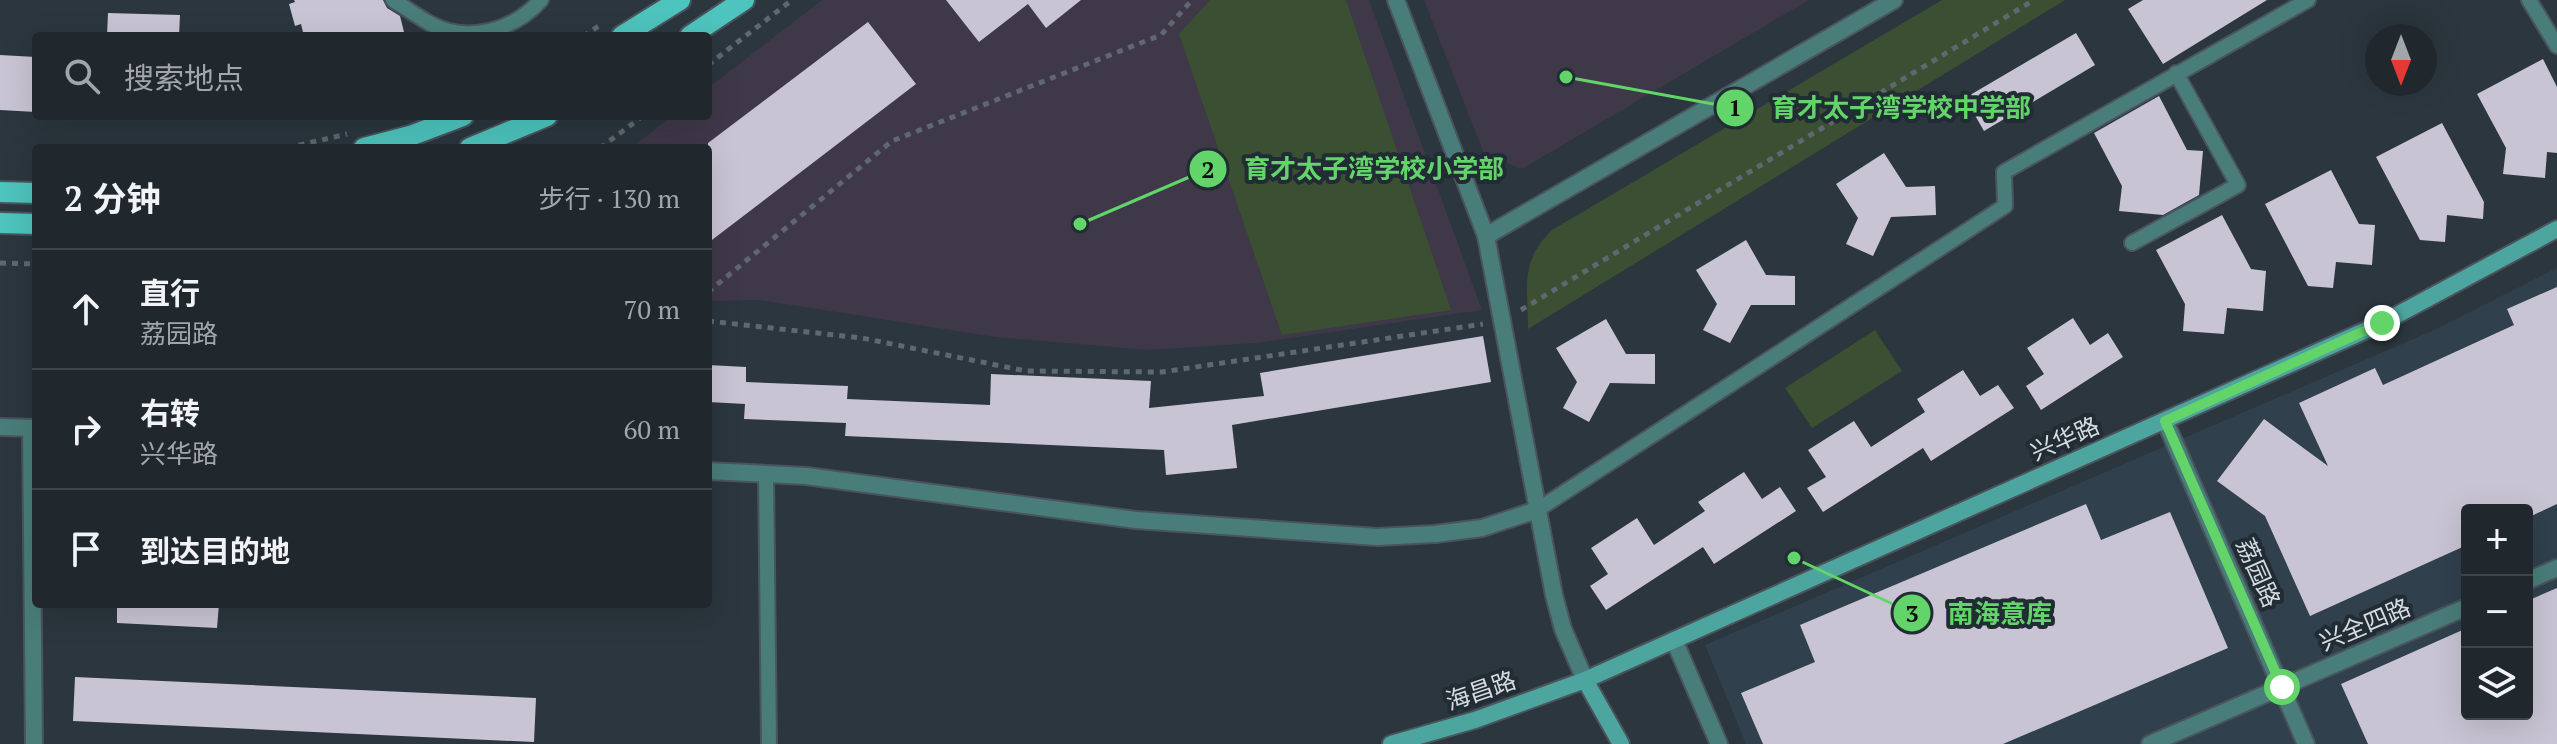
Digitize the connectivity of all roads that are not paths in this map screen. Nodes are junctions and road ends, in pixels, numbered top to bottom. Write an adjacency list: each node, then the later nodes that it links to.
1 (393, 0): 10 (lane)
2 (541, 0): 9 (lane)
3 (680, 0): 12 (main road)
4 (744, 0): 13 (main road)
5 (1396, 0): 25 (street)
6 (1894, 0): 25 (street)
7 (2308, 0): 15 (lane)
8 (2529, 0): 14 (lane)
9 (516, 30): 11 (lane)
10 (457, 32)
11 (487, 32)
12 (628, 32)
13 (696, 32)
14 (2557, 46)
15 (2176, 73): 26 (lane); 32 (lane)
16 (452, 120): 18 (main road)
17 (537, 120): 19 (main road)
18 (379, 144)
19 (480, 144)
20 (0, 192): 21 (main road)
21 (32, 193)
22 (0, 223): 23 (main road)
23 (32, 224)
24 (2557, 229): 27 (street, 兴华路)
25 (1486, 236): 32 (street)
26 (2132, 243)
27 (2165, 421): 37 (street, 兴华路); 39 (street, 荔园路)
28 (0, 427): 29 (street)
29 (32, 428)
30 (712, 471): 31 (street)
31 (766, 474): 32 (street); 41 (lane)
32 (1537, 510): 38 (street)
33 (2557, 568): 34 (street)
34 (2533, 578)
35 (34, 608): 40 (street)
36 (2461, 610): 39 (street, 兴全四路)
37 (1674, 640): 38 (street, 兴华路); 44 (street)
38 (1585, 680): 42 (street, 海昌路); 43 (street)
39 (2282, 687): 45 (street, 兴全四路); 46 (street, 荔园路)
40 (34, 744)
41 (769, 744)
42 (1391, 744)
43 (1621, 744)
44 (1719, 744)
45 (2150, 744)
46 (2306, 744)

